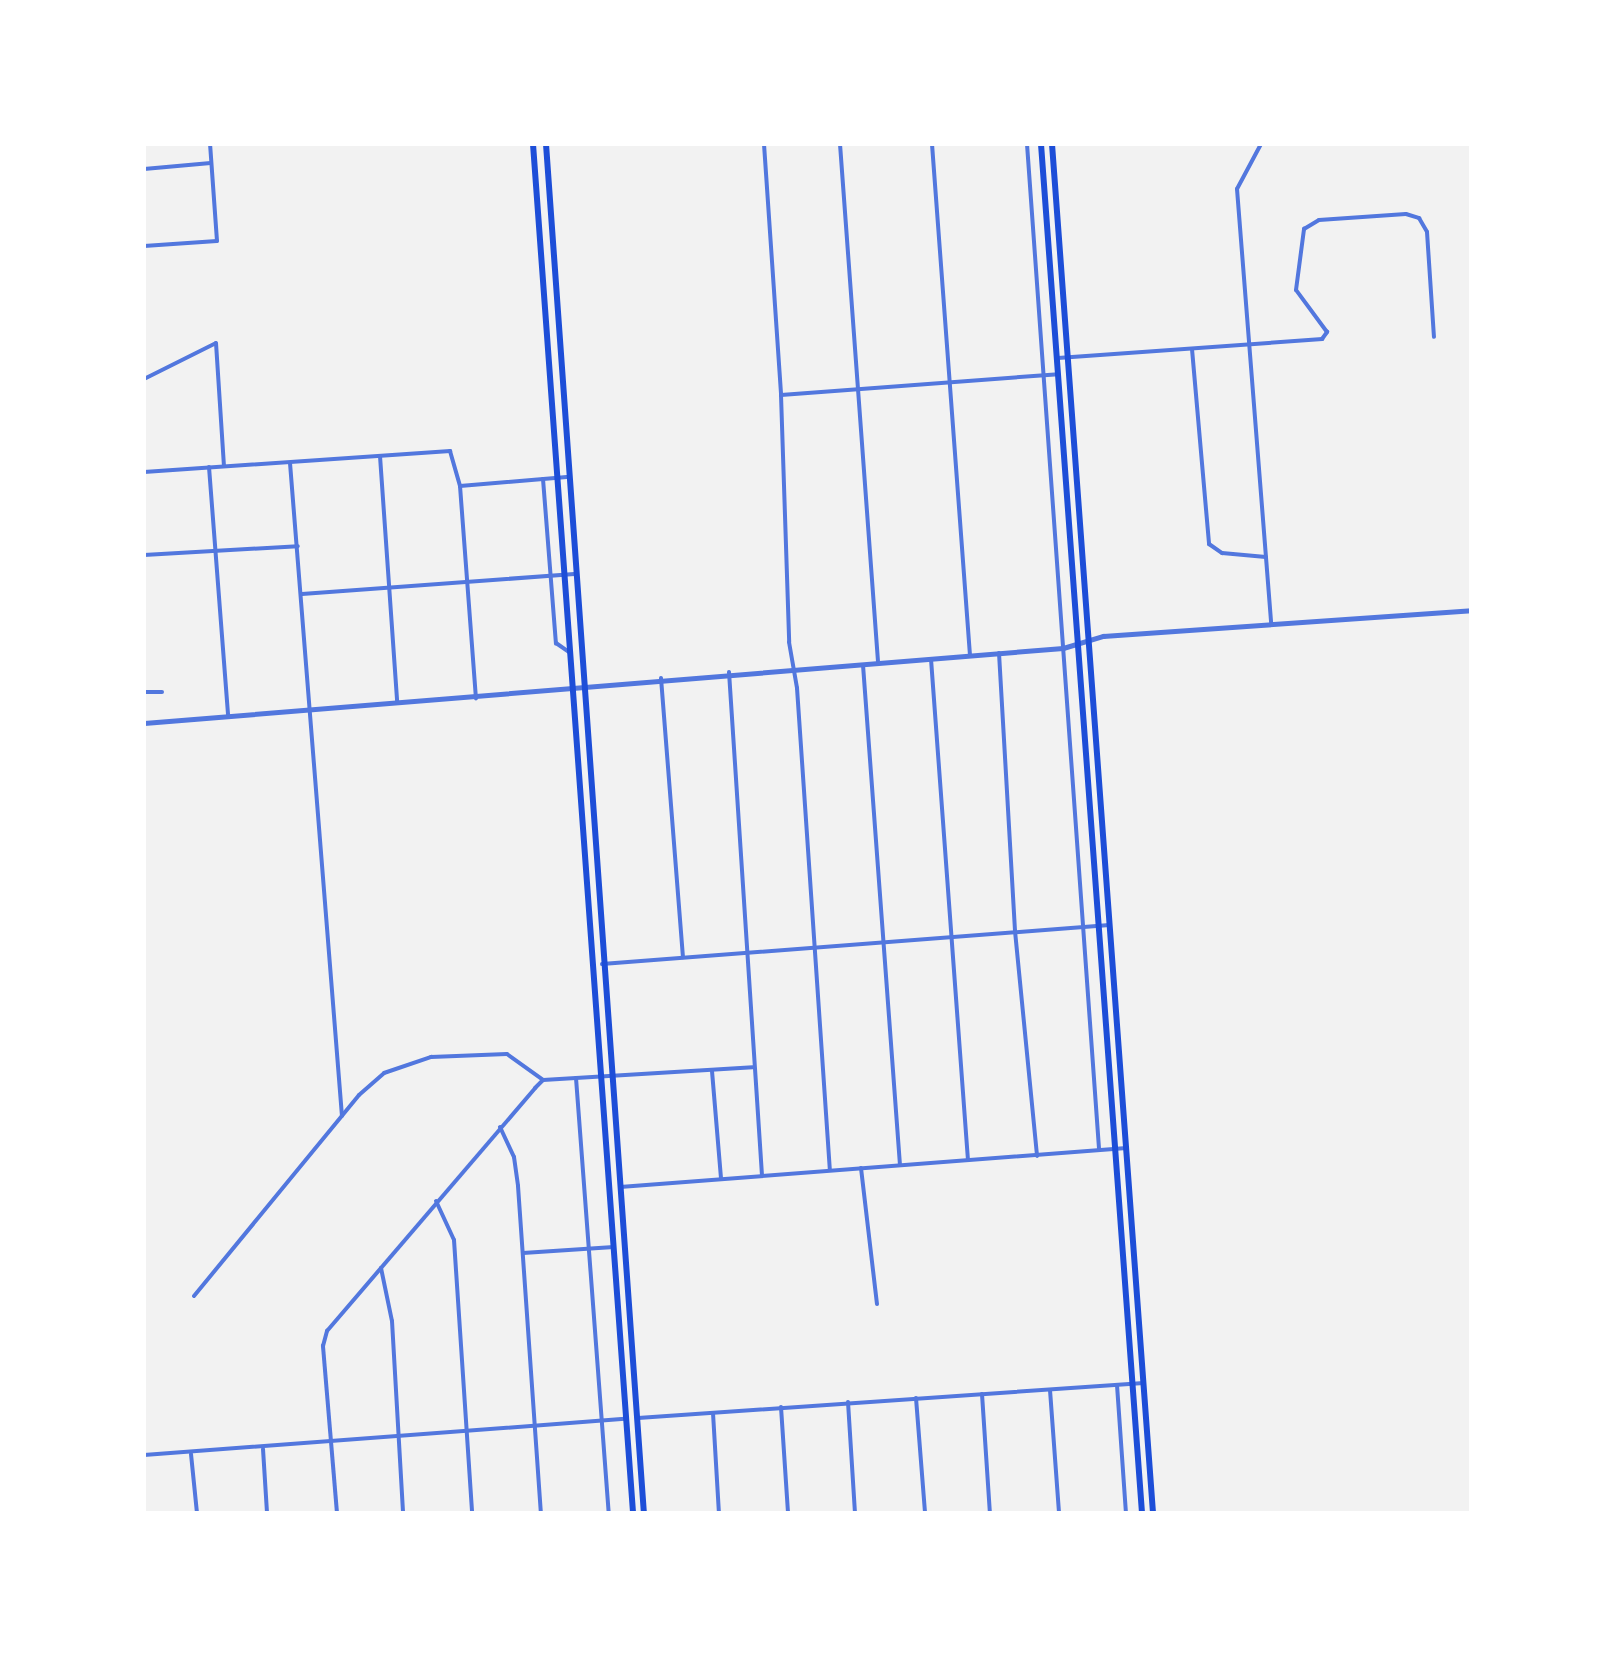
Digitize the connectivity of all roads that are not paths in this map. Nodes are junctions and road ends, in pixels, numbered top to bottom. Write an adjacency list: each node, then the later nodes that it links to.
1 (210, 144): 11 (street)
2 (533, 144): 31 (main road)
3 (546, 144): 30 (main road)
4 (764, 144): 24 (street)
5 (840, 144): 23 (street)
6 (932, 144): 22 (street)
7 (1027, 144): 20 (street)
8 (1041, 144): 18 (main road)
9 (1052, 144): 17 (main road)
10 (1261, 144): 15 (street)
11 (211, 163): 12 (street); 13 (street)
12 (144, 169)
13 (144, 246)
14 (1434, 337): 15 (street)
15 (1249, 345): 16 (street); 37 (street)
16 (1192, 349): 17 (street); 37 (street)
17 (1068, 358): 18 (street); 46 (main road)
18 (1058, 359): 19 (main road)
19 (1059, 374): 20 (street); 47 (main road)
20 (1043, 375): 22 (street); 48 (street)
21 (144, 379): 27 (street)
22 (950, 382): 23 (street); 51 (street)
23 (858, 389): 24 (street); 53 (street)
24 (781, 395): 55 (street)
25 (380, 456): 26 (street); 33 (street); 42 (street)
26 (290, 463): 27 (street); 34 (street)
27 (224, 466): 28 (street)
28 (209, 467): 29 (street); 35 (street)
29 (144, 472)
30 (567, 477): 31 (street); 40 (main road)
31 (558, 478): 32 (street); 39 (main road)
32 (543, 479): 33 (street); 38 (street)
33 (460, 486): 41 (street)
34 (298, 546): 35 (street); 43 (street)
35 (216, 549): 36 (street); 65 (street)
36 (144, 555)
37 (1266, 557): 45 (street)
38 (551, 574): 39 (street); 41 (street); 49 (street)
39 (565, 574): 40 (street); 49 (main road)
40 (574, 574): 58 (main road)
41 (466, 581): 42 (street); 62 (street)
42 (389, 587): 43 (street); 63 (street)
43 (302, 594): 64 (street)
44 (1471, 610): 45 (street)
45 (1271, 625): 46 (street)
46 (1090, 638): 47 (street); 67 (main road)
47 (1079, 643): 48 (street); 68 (main road)
48 (1063, 648): 50 (street); 69 (street)
49 (569, 652): 59 (main road)
50 (999, 653): 51 (street); 70 (street)
51 (970, 655): 52 (street)
52 (931, 658): 53 (street); 71 (street)
53 (878, 662): 54 (street)
54 (863, 663): 55 (street); 72 (street)
55 (792, 668): 56 (street); 73 (street)
56 (729, 672): 57 (street); 74 (street)
57 (661, 678): 58 (street); 75 (street)
58 (582, 686): 59 (street); 76 (main road)
59 (571, 687): 62 (street); 79 (main road)
60 (144, 692): 61 (street)
61 (162, 692)
62 (476, 698): 63 (street)
63 (397, 704): 64 (street)
64 (311, 711): 65 (street); 83 (street)
65 (229, 718): 66 (street)
66 (144, 723)
67 (1110, 925): 68 (street); 86 (main road)
68 (1100, 926): 69 (street); 85 (main road)
69 (1083, 927): 70 (street); 87 (street)
70 (1015, 931): 71 (street); 88 (street)
71 (949, 937): 72 (street); 89 (street)
72 (884, 941): 73 (street); 90 (street)
73 (815, 947): 74 (street); 92 (street)
74 (748, 953): 75 (street); 77 (street)
75 (683, 957): 76 (street)
76 (602, 964): 80 (main road)
77 (753, 1067): 78 (street); 93 (street)
78 (712, 1071): 80 (street); 94 (street)
79 (601, 1076): 80 (street); 81 (street); 97 (main road)
80 (611, 1076): 95 (main road)
81 (576, 1078): 82 (street); 98 (street)
82 (543, 1080): 83 (street); 84 (street)
83 (342, 1116): 101 (street)
84 (500, 1127): 96 (street); 99 (street)
85 (1115, 1148): 86 (street); 87 (street); 104 (main road)
86 (1126, 1148): 103 (main road)
87 (1099, 1149): 88 (street)
88 (1037, 1156): 89 (street)
89 (968, 1160): 90 (street)
90 (900, 1165): 91 (street)
91 (861, 1168): 92 (street); 102 (street)
92 (830, 1170): 93 (street)
93 (762, 1175): 94 (street)
94 (721, 1179): 95 (street)
95 (620, 1187): 112 (main road)
96 (436, 1201): 100 (street); 116 (street)
97 (614, 1247): 98 (street); 113 (main road)
98 (591, 1248): 99 (street); 114 (street)
99 (523, 1253): 115 (street)
100 (381, 1268): 117 (street); 118 (street)
101 (194, 1296)
102 (877, 1304)
103 (1144, 1383): 104 (street); 139 (main road)
104 (1131, 1384): 105 (street); 138 (main road)
105 (1117, 1385): 106 (street); 137 (street)
106 (1050, 1390): 107 (street); 136 (street)
107 (982, 1394): 108 (street); 135 (street)
108 (916, 1398): 109 (street); 134 (street)
109 (848, 1402): 110 (street); 133 (street)
110 (781, 1407): 111 (street); 132 (street)
111 (713, 1413): 112 (street); 131 (street)
112 (638, 1418): 130 (main road)
113 (625, 1419): 114 (street); 129 (main road)
114 (603, 1421): 115 (street); 128 (street)
115 (533, 1427): 116 (street); 127 (street)
116 (466, 1432): 117 (street); 126 (street)
117 (397, 1439): 118 (street); 125 (street)
118 (331, 1443): 119 (street); 124 (street)
119 (263, 1449): 120 (street); 123 (street)
120 (191, 1454): 121 (street); 122 (street)
121 (144, 1455)
122 (197, 1513)
123 (267, 1513)
124 (337, 1513)
125 (403, 1513)
126 (472, 1513)
127 (541, 1513)
128 (609, 1513)
129 (633, 1513)
130 (644, 1513)
131 (719, 1513)
132 (788, 1513)
133 (855, 1513)
134 (925, 1513)
135 (990, 1513)
136 (1059, 1513)
137 (1126, 1513)
138 (1142, 1513)
139 (1153, 1513)

